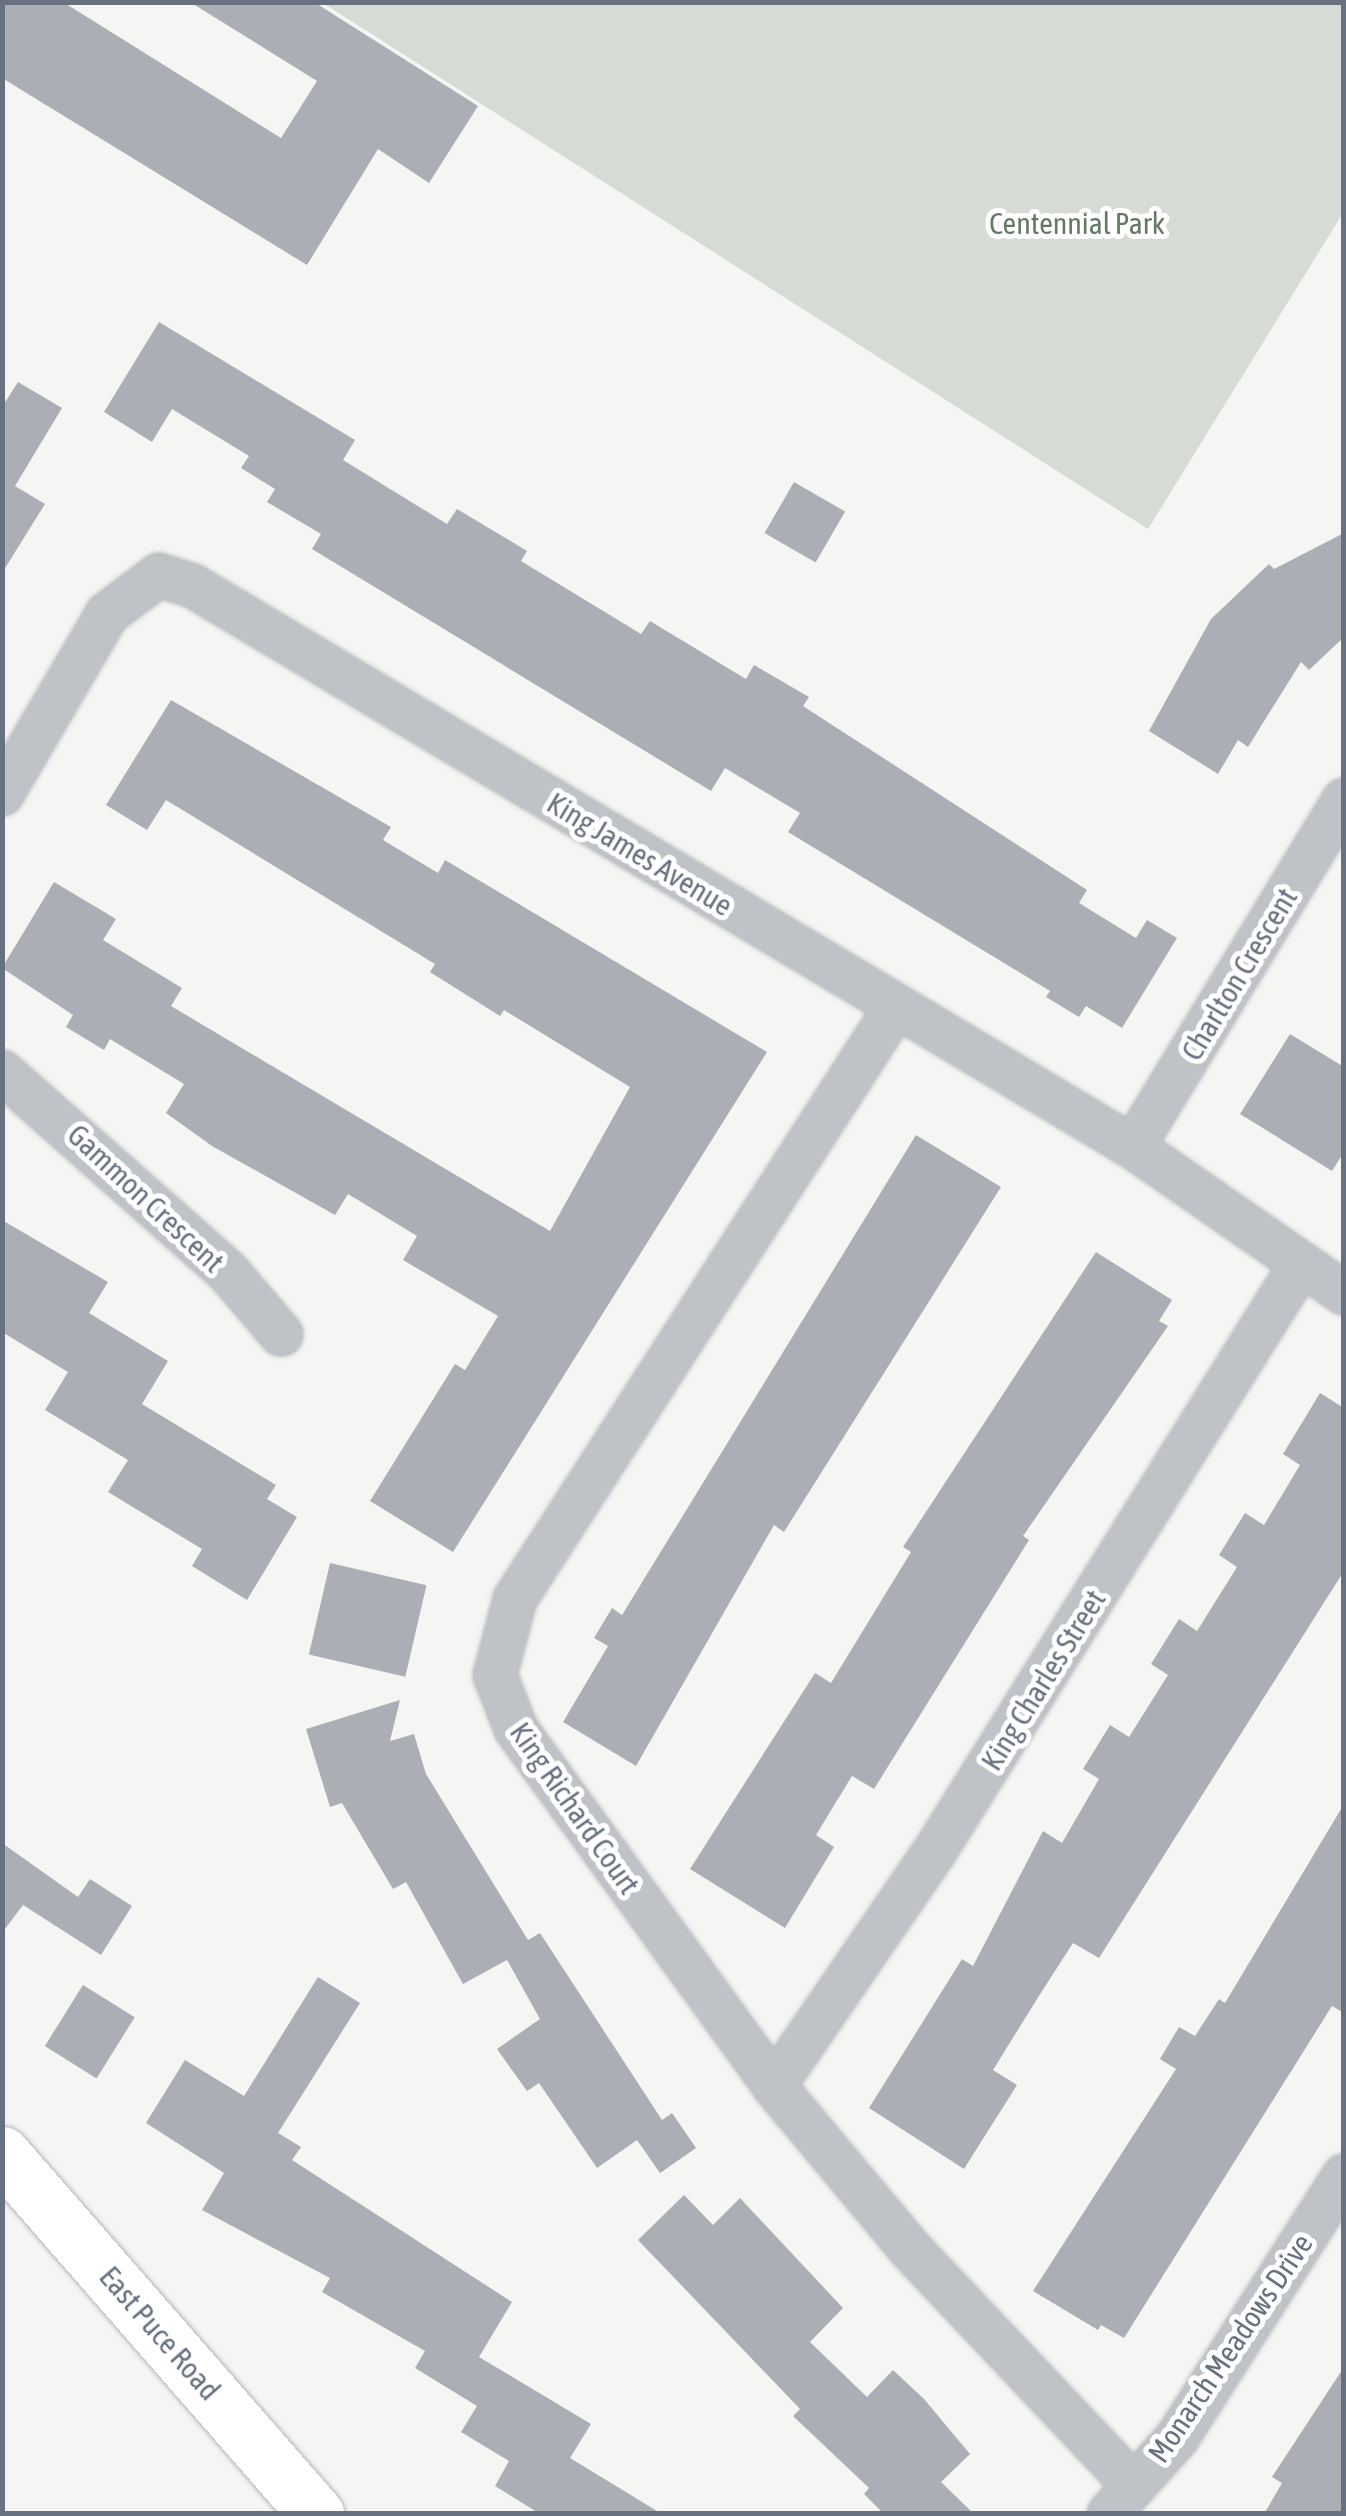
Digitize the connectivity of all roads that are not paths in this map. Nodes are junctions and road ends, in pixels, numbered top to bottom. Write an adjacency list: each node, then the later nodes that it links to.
1 (2, 794): 3 (street, King James Avenue)
2 (1344, 800): 5 (street, Charlton Crescent)
3 (896, 1007): 5 (street, King James Avenue); 9 (street, King Richard Court)
4 (2, 1072): 8 (street, Gammon Crescent)
5 (1133, 1147): 6 (street, King James Avenue)
6 (1300, 1266): 7 (street, King James Avenue); 9 (street, King Charles Street)
7 (1344, 1293)
8 (282, 1334)
9 (774, 2086): 12 (street, King Richard Court)
10 (2, 2154): 13 (main road, East Puce Road)
11 (1344, 2176): 12 (street, Monarch Meadows Drive)
12 (1121, 2500)
13 (316, 2514)

